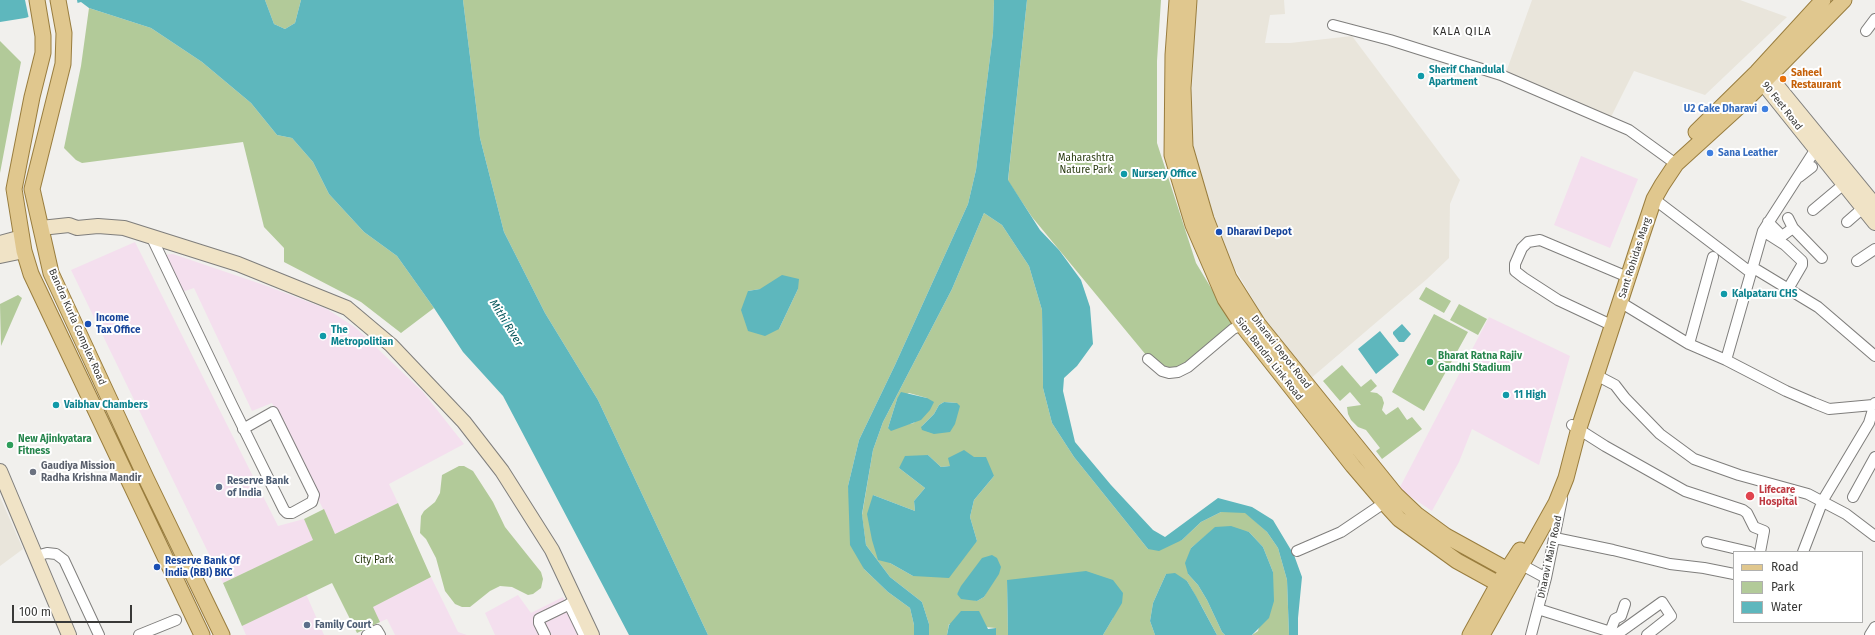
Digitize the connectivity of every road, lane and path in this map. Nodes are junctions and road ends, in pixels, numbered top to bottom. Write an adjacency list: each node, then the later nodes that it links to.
1 (36, 0): 25 (main road, Bandra Kurla Complex Road)
2 (58, 0): 22 (main road, Bandra Kurla Complex Road)
3 (1177, 0): 37 (main road, Sion Bandra Link Road)
4 (1189, 0): 44 (main road, Dharavi Depot Road)
5 (1844, 0): 6 (main road, Sant Rohidas Marg)
6 (1825, 6): 10 (main road, Sant Rohidas Marg)
7 (1875, 18): 9 (street)
8 (1333, 26): 12 (street)
9 (1866, 31)
10 (1762, 76): 11 (street, 90 Feet Road); 12 (main road, Sant Rohidas Marg)
11 (1819, 144): 14 (street); 15 (street, 90 Feet Road); 17 (street, 90 Feet Road)
12 (1672, 162): 16 (main road, Sant Rohidas Marg); 26 (main road, Sant Rohidas Marg)
13 (1812, 167): 14 (street)
14 (1800, 175): 21 (street)
15 (1843, 183): 17 (street, 90 Feet Road); 18 (street)
16 (1654, 199): 26 (main road, Sant Rohidas Marg); 32 (street)
17 (1869, 206): 19 (street, 90 Feet Road); 20 (street)
18 (1813, 208)
19 (1874, 220)
20 (1847, 222)
21 (1765, 226): 30 (street); 32 (street); 34 (street)
22 (42, 233): 23 (street); 78 (main road, Bandra Kurla Complex Road)
23 (151, 236): 47 (street); 68 (street)
24 (0, 242): 25 (street)
25 (23, 244): 28 (street); 77 (main road, Bandra Kurla Complex Road)
26 (1635, 246): 33 (main road, Sant Rohidas Marg); 35 (main road, Sant Rohidas Marg)
27 (1875, 249): 31 (street)
28 (0, 256)
29 (1713, 257): 38 (street)
30 (1822, 258)
31 (1857, 261)
32 (1751, 270): 34 (street); 41 (street)
33 (1623, 275): 36 (main road, Sant Rohidas Marg); 36 (street)
34 (1788, 289): 39 (street)
35 (1620, 302): 38 (street); 42 (main road, Sant Rohidas Marg)
36 (1607, 323): 42 (main road, Sant Rohidas Marg)
37 (1242, 325): 40 (street); 44 (main road, Sion Bandra Link Road)
38 (1689, 344): 41 (street)
39 (1875, 356)
40 (1148, 359)
41 (1726, 360): 43 (street)
42 (1592, 380): 46 (main road, Sant Rohidas Marg); 54 (street)
43 (1874, 404): 45 (street)
44 (1326, 420): 48 (main road, Dharavi Depot Road); 49 (main road, Sion Bandra Link Road)
45 (1873, 421): 54 (street)
46 (1575, 427): 52 (main road, Sant Rohidas Marg); 61 (street); 64 (main road, Sant Rohidas Marg)
47 (243, 429): 47 (street)
48 (1354, 442): 49 (main road); 64 (main road, Dharavi Depot Road)
49 (1342, 452): 55 (main road, Sion Bandra Link Road)
50 (1875, 457): 53 (street)
51 (0, 471): 63 (street)
52 (1566, 478): 57 (street, Dharavi Main Road); 64 (main road, Sant Rohidas Marg)
53 (1853, 496)
54 (1823, 500): 56 (street); 62 (street)
55 (1384, 503): 59 (street); 67 (main road, Sion Bandra Link Road)
56 (1875, 536)
57 (1555, 538): 65 (street); 66 (street, Dharavi Main Road)
58 (1706, 542): 60 (street)
59 (1297, 551)
60 (1746, 551)
61 (1760, 551)
62 (1803, 551)
63 (36, 556): 74 (street); 75 (street)
64 (1515, 569): 66 (street); 67 (main road)
65 (1733, 574)
66 (1546, 578): 70 (street, Dharavi Main Road)
67 (1502, 587): 84 (main road); 85 (main road)
68 (573, 603): 81 (street); 82 (street); 83 (street)
69 (1625, 604): 73 (street)
70 (1538, 608): 73 (street); 86 (street, Dharavi Main Road)
71 (176, 620): 76 (street)
72 (1875, 627): 88 (street)
73 (1615, 634): 87 (street)
74 (69, 635)
75 (99, 635)
76 (139, 635)
77 (202, 635)
78 (222, 635)
79 (367, 635): 80 (street)
80 (380, 635)
81 (545, 635)
82 (584, 635)
83 (592, 635)
84 (1470, 635)
85 (1482, 635)
86 (1531, 635)
87 (1646, 635)
88 (1870, 635)

